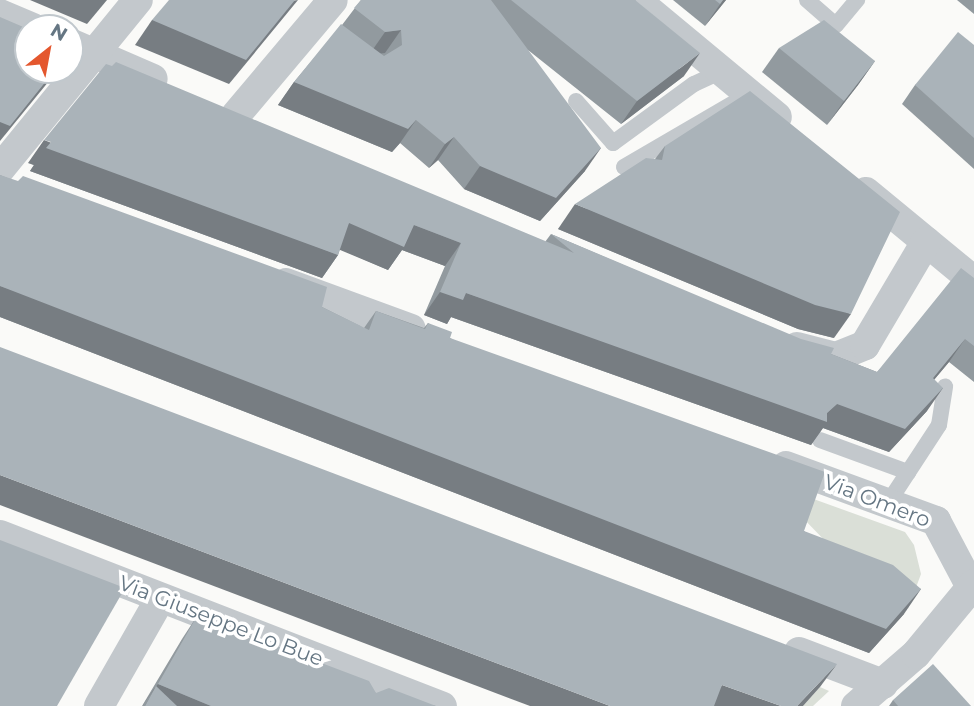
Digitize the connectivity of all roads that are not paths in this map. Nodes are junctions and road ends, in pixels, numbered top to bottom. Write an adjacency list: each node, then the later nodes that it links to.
1 (138, 0): 6 (street)
2 (333, 0): 13 (street)
3 (636, 0): 8 (street)
4 (807, 0): 5 (lane)
5 (856, 0)
6 (84, 45)
7 (84, 49): 10 (street)
8 (722, 71): 11 (street); 12 (lane)
9 (57, 84): 15 (street)
10 (176, 89)
11 (749, 94): 14 (street); 17 (lane)
12 (576, 101)
13 (236, 115)
14 (801, 138)
15 (0, 169)
16 (843, 172): 18 (street)
17 (639, 176)
18 (926, 242): 20 (street); 21 (street)
19 (261, 274): 22 (street)
20 (974, 281)
21 (766, 335)
22 (444, 341)
23 (945, 386): 26 (lane)
24 (820, 440): 26 (lane)
25 (757, 456): 27 (street, Via Omero)
26 (908, 472): 27 (lane)
27 (888, 503): 29 (street, Via Omero)
28 (0, 535): 30 (street, Via Giuseppe Lo Bue)
29 (972, 585): 32 (street)
30 (160, 598): 33 (street); 34 (street, Via Giuseppe Lo Bue)
31 (766, 640): 32 (street)
32 (883, 684): 35 (street)
33 (99, 706)
34 (442, 706)
35 (856, 706)

